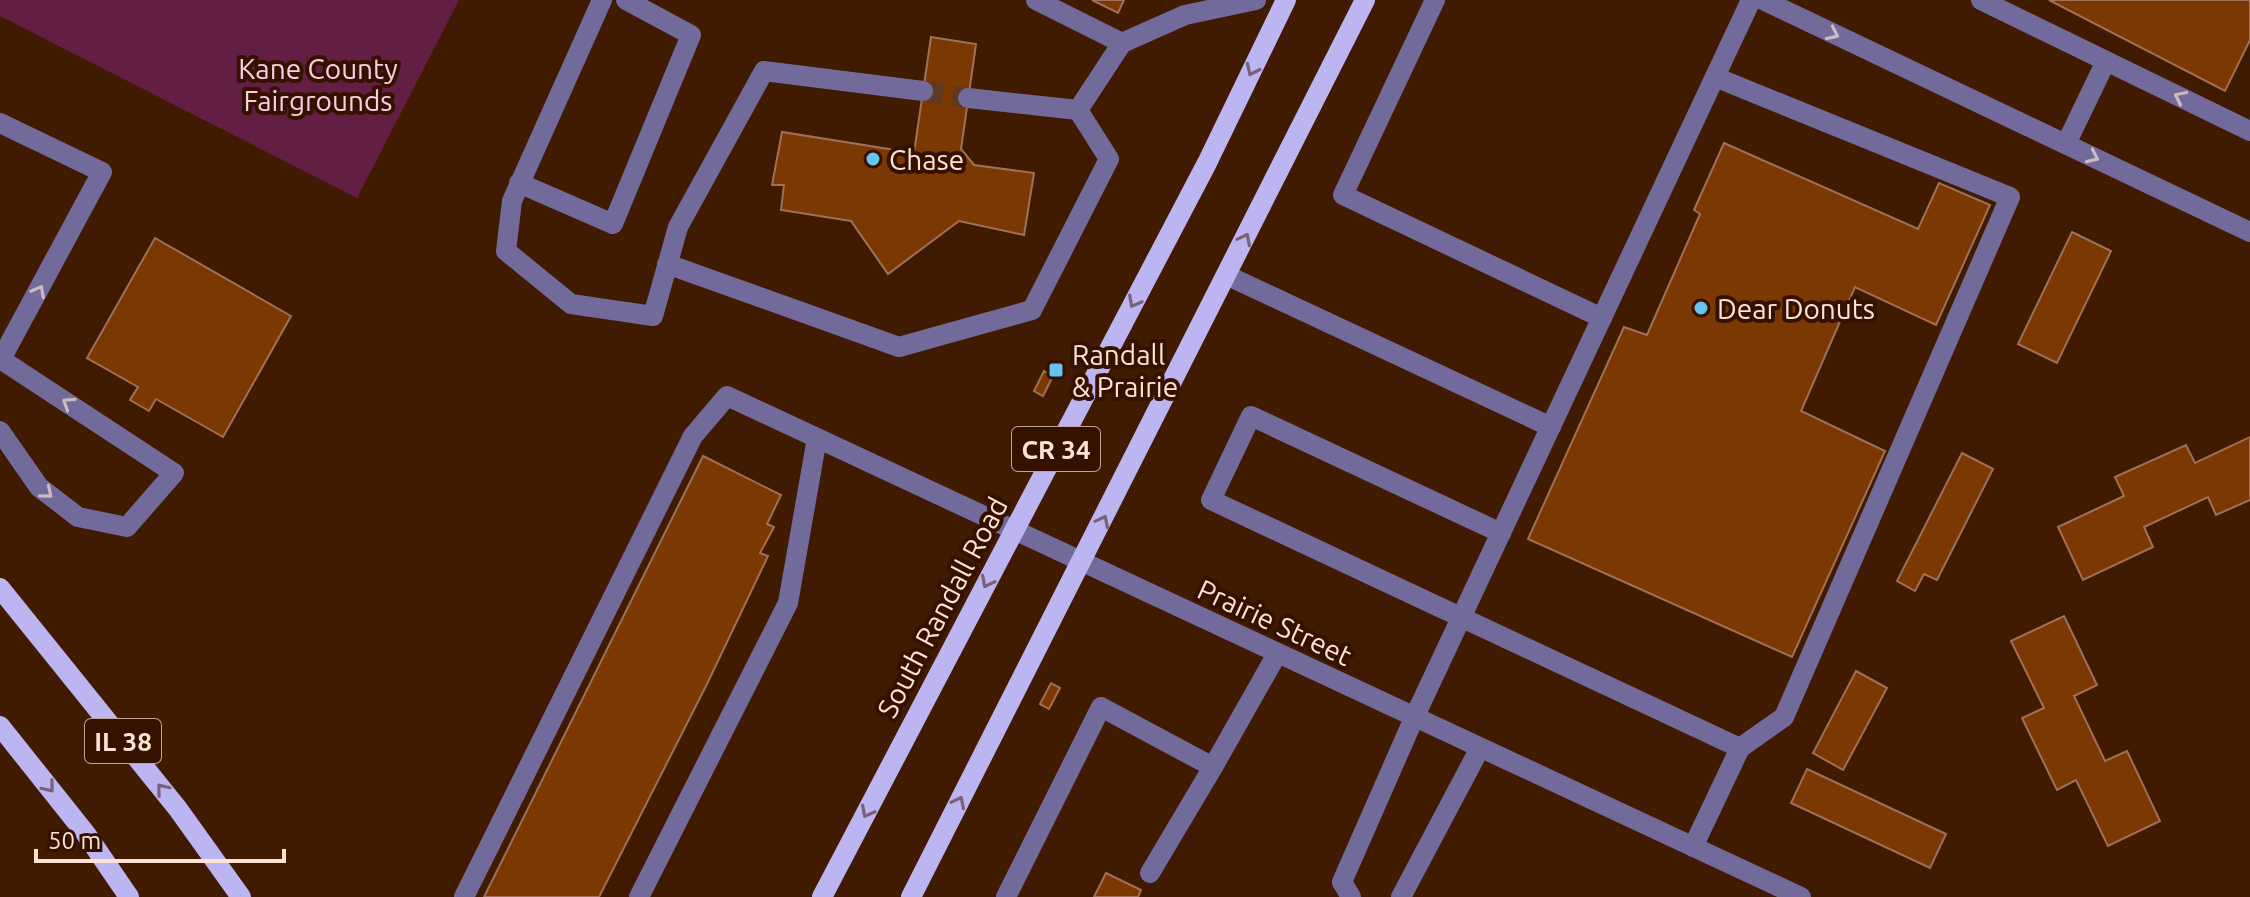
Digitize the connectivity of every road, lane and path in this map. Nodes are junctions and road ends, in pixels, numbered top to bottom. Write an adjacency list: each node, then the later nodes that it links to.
1 (602, 0): 20 (street)
2 (626, 0): 20 (street)
3 (1036, 0): 11 (street)
4 (1256, 0): 11 (street)
5 (1286, 0): 29 (main road, South Randall Road / CR 34, one-way to 29)
6 (1365, 0): 23 (main road, CR 34, one-way to 6)
7 (1435, 0): 24 (street)
8 (1751, 0): 13 (street)
9 (1763, 0): 19 (street, one-way to 19)
10 (1981, 0): 12 (street)
11 (1122, 43): 16 (street)
12 (2106, 61): 18 (street, one-way to 12); 19 (street)
13 (1715, 77): 24 (street); 38 (street)
14 (923, 91): 22 (street)
15 (968, 98): 16 (street)
16 (1078, 110): 22 (street)
17 (0, 123): 25 (street, one-way to 17)
18 (2250, 131)
19 (2066, 144): 21 (street, one-way to 21)
20 (519, 183): 22 (street)
21 (2250, 232)
22 (667, 264)
23 (1226, 275): 26 (street); 31 (main road, CR 34, one-way to 23)
24 (1602, 318): 26 (street)
25 (1, 360): 27 (street, one-way to 25)
26 (1551, 427): 30 (street)
27 (0, 431)
28 (817, 438): 29 (street, Prairie Street); 44 (street, Prairie Street); 45 (street)
29 (1013, 531): 31 (street, Prairie Street); 46 (main road, South Randall Road / CR 34, one-way to 46)
30 (1501, 533): 33 (street); 33 (street)
31 (1081, 563): 34 (street, Prairie Street); 47 (main road, CR 34, one-way to 31)
32 (0, 588): 43 (main road, IL 38, one-way to 32)
33 (1461, 618): 35 (street); 38 (street)
34 (1277, 654): 35 (street, Prairie Street); 39 (street)
35 (1414, 718): 37 (street, Prairie Street); 49 (street)
36 (0, 726): 42 (main road, one-way to 42)
37 (1480, 748): 40 (street, Prairie Street); 50 (street)
38 (1740, 748): 40 (street)
39 (1213, 767): 41 (street); 48 (street)
40 (1693, 847): 51 (street, Prairie Street)
41 (1150, 873)
42 (129, 897)
43 (241, 897)
44 (464, 897)
45 (639, 897)
46 (822, 897)
47 (911, 897)
48 (1006, 897)
49 (1351, 897)
50 (1401, 897)
51 (1801, 897)

